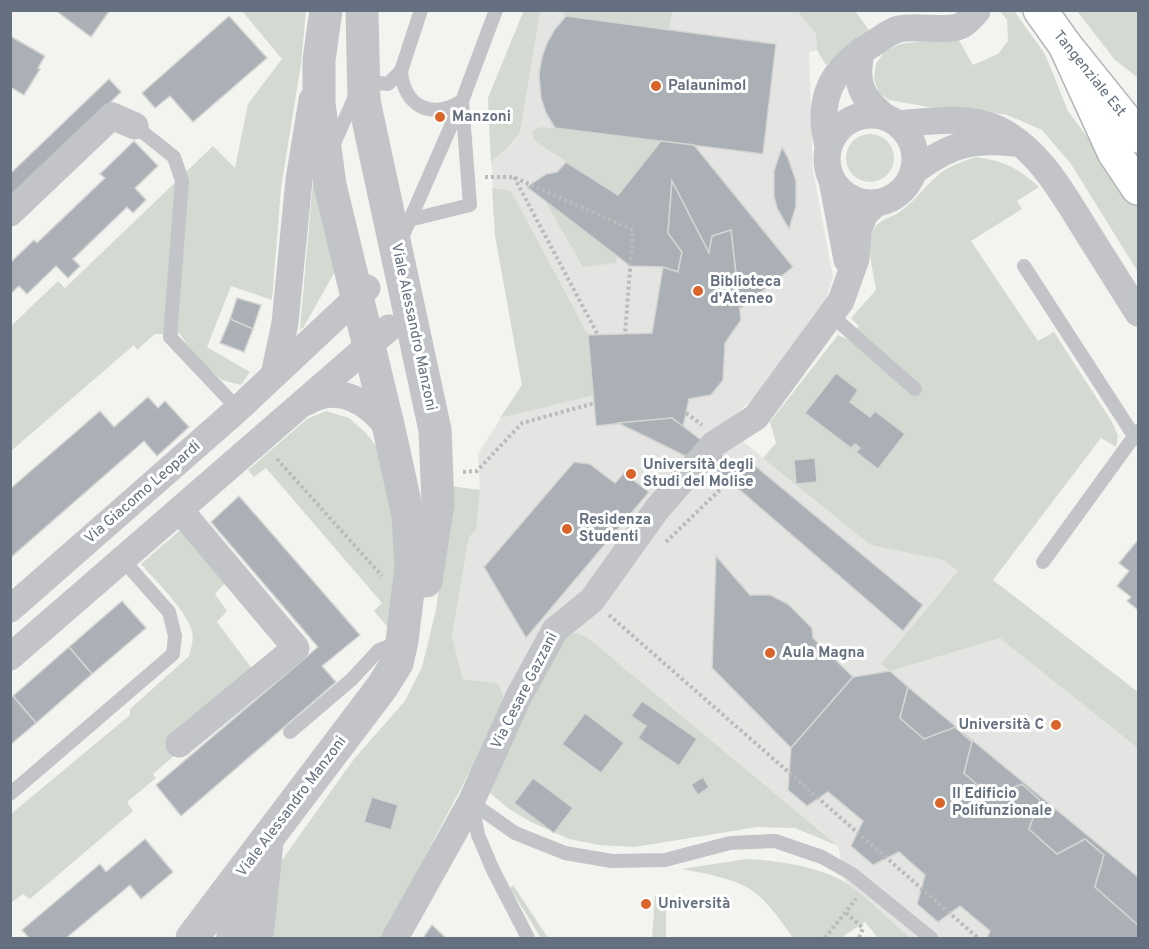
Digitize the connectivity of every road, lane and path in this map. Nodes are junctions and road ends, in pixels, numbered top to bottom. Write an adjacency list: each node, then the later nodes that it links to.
1 (326, 10): 9 (street, Viale Alessandro Manzoni)
2 (362, 10): 11 (street, Viale Alessandro Manzoni)
3 (421, 10): 10 (lane)
4 (496, 10): 12 (lane)
5 (1040, 10): 7 (main road, Tangenziale Est)
6 (977, 11): 8 (street)
7 (1065, 45): 13 (main road); 16 (main road, Tangenziale Est); 24 (main road)
8 (862, 50): 14 (street); 18 (street)
9 (319, 60): 19 (street, Viale Alessandro Manzoni); 38 (street)
10 (401, 71): 11 (lane); 12 (lane)
11 (362, 81): 19 (lane); 28 (street, Viale Alessandro Manzoni)
12 (462, 100): 22 (lane); 27 (lane)
13 (1138, 105)
14 (891, 120): 17 (street); 18 (street); 20 (street)
15 (135, 126): 26 (street); 42 (lane)
16 (1138, 136)
17 (1021, 144): 20 (street); 33 (street)
18 (828, 146): 23 (street)
19 (327, 160): 31 (street, Viale Alessandro Manzoni)
20 (913, 172): 25 (street)
21 (513, 177): 22 (path); 35 (path); 36 (path)
22 (468, 178): 27 (lane)
23 (832, 180): 25 (street); 30 (street)
24 (1138, 188)
25 (876, 203): 30 (street, Via Cesare Gazzani)
26 (11, 213)
27 (409, 220): 28 (lane)
28 (397, 250): 32 (street, Viale Alessandro Manzoni)
29 (1024, 266): 44 (lane)
30 (850, 279): 34 (street, Via Cesare Gazzani)
31 (362, 299): 32 (street); 37 (street, Viale Alessandro Manzoni); 38 (street, Via Giacomo Leopardi)
32 (407, 300): 37 (street); 46 (street, Viale Alessandro Manzoni)
33 (1138, 313)
34 (831, 315): 39 (lane); 53 (street, Via Cesare Gazzani)
35 (625, 334)
36 (598, 335)
37 (380, 336): 41 (street); 43 (street, Viale Alessandro Manzoni)
38 (274, 375): 42 (street, Via Giacomo Leopardi)
39 (915, 389)
40 (595, 403): 46 (path)
41 (300, 406): 43 (street); 45 (street)
42 (238, 409): 49 (street, Via Giacomo Leopardi)
43 (389, 429): 54 (street, Viale Alessandro Manzoni)
44 (1137, 436): 52 (lane)
45 (260, 440): 48 (street); 54 (path)
46 (438, 473): 57 (street, Viale Alessandro Manzoni)
47 (734, 476): 50 (path)
48 (180, 510): 51 (street); 60 (street)
49 (112, 521): 51 (street); 55 (street, Via Giacomo Leopardi)
50 (658, 549)
51 (130, 554): 56 (street); 61 (lane)
52 (1042, 562)
53 (592, 600): 62 (street, Via Cesare Gazzani); 75 (path)
54 (407, 604): 57 (street, Viale Alessandro Manzoni)
55 (11, 608): 56 (street)
56 (36, 635): 58 (street)
57 (402, 641): 59 (lane); 63 (street, Viale Alessandro Manzoni)
58 (10, 657)
59 (290, 732)
60 (179, 744)
61 (10, 794)
62 (471, 802): 65 (lane); 70 (street, Via Cesare Gazzani); 71 (lane)
63 (267, 840): 64 (street, Viale Alessandro Manzoni); 69 (street)
64 (236, 880): 67 (street, Viale Alessandro Manzoni); 68 (street)
65 (865, 885): 66 (path); 74 (lane)
66 (846, 913): 72 (path); 73 (path)
67 (192, 939)
68 (232, 939)
69 (257, 939)
70 (395, 939)
71 (528, 939)
72 (825, 939)
73 (859, 939)
74 (931, 939)
75 (978, 939)

